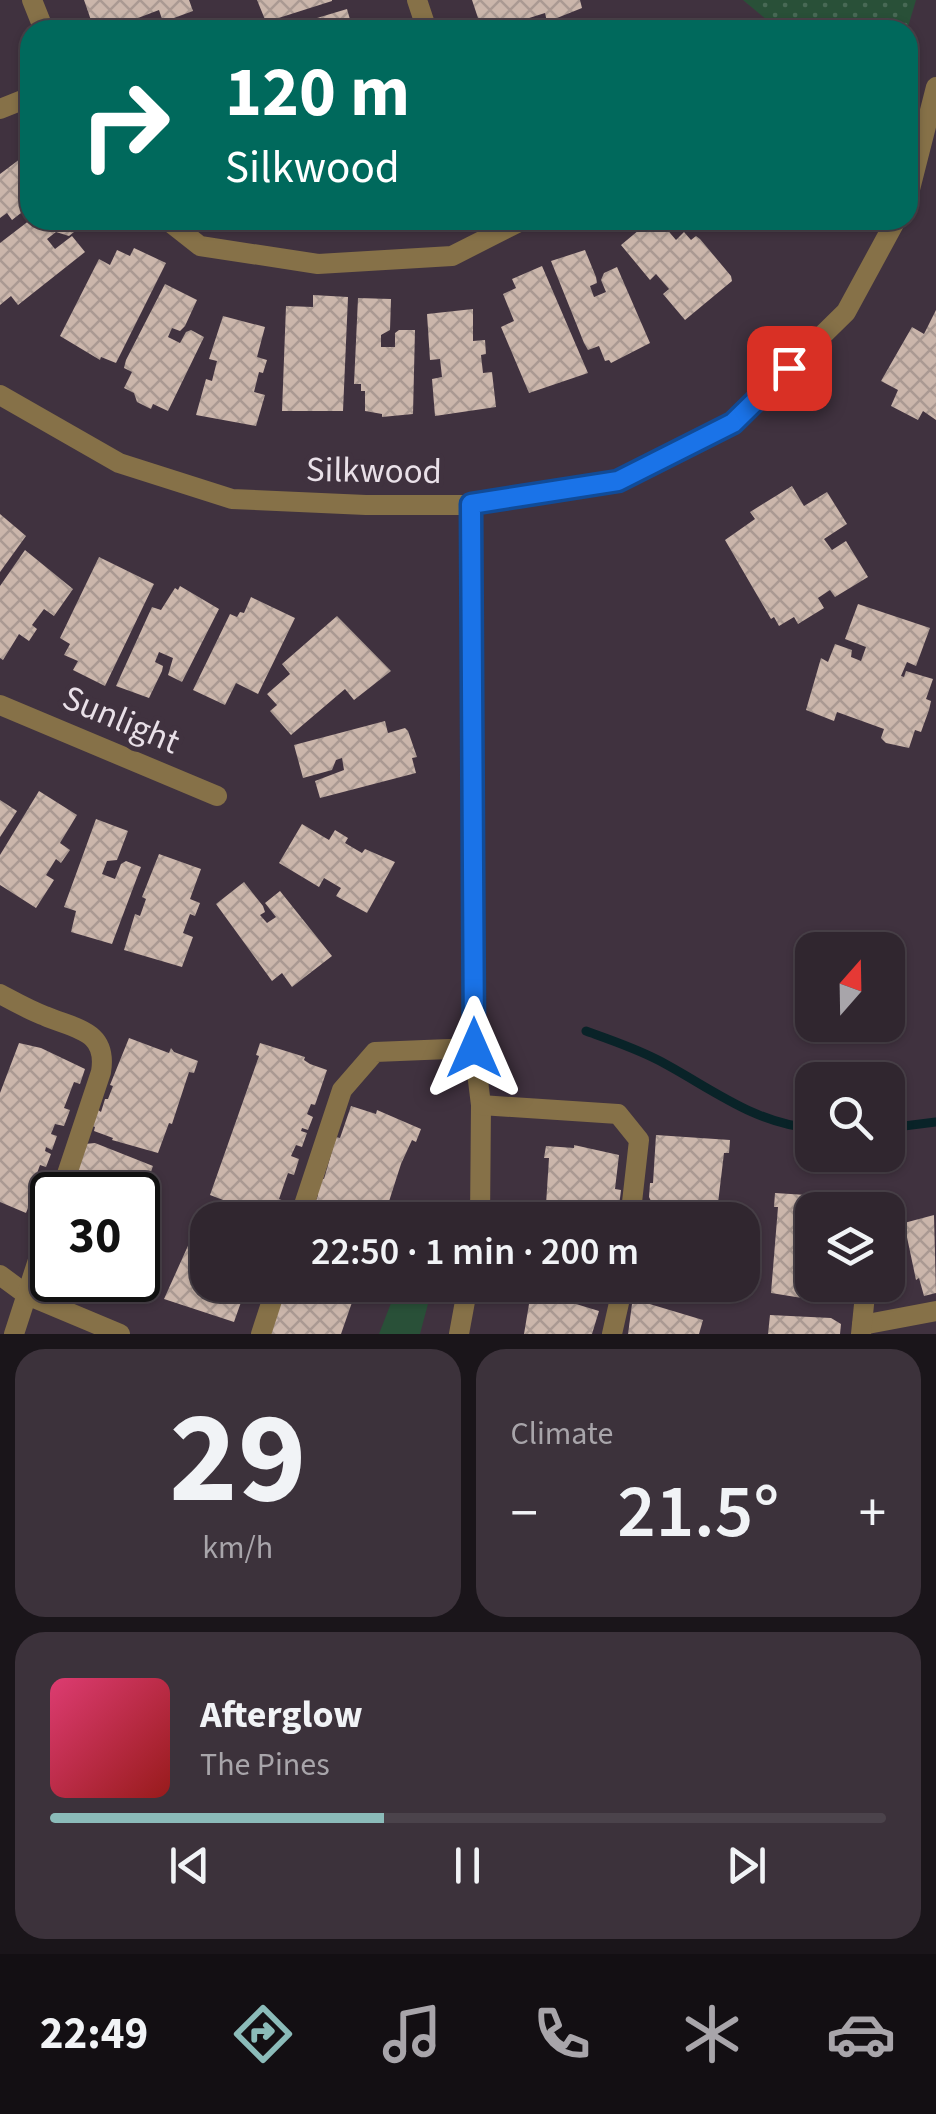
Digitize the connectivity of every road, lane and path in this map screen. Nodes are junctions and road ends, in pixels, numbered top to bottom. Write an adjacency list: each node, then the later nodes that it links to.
1 (936, 88): 2 (street)
2 (918, 158)
3 (180, 230): 4 (street)
4 (502, 230)
5 (891, 230): 7 (street, Silkwood)
6 (0, 395): 7 (street, Silkwood)
7 (471, 504): 11 (street)
8 (0, 706): 9 (street, Sunlight)
9 (218, 796)
10 (0, 994): 13 (street)
11 (474, 1048): 12 (street); 14 (street)
12 (481, 1105): 15 (street); 16 (street)
13 (68, 1172)
14 (305, 1202)
15 (480, 1202)
16 (632, 1202)
17 (0, 1275): 19 (street)
18 (30, 1285): 19 (street)
19 (27, 1294): 26 (street); 27 (street)
20 (271, 1302): 28 (street)
21 (465, 1302): 29 (street)
22 (619, 1302): 30 (street)
23 (864, 1302): 25 (street)
24 (936, 1310): 25 (street)
25 (862, 1329)
26 (14, 1334)
27 (120, 1334)
28 (261, 1334)
29 (458, 1334)
30 (612, 1334)

